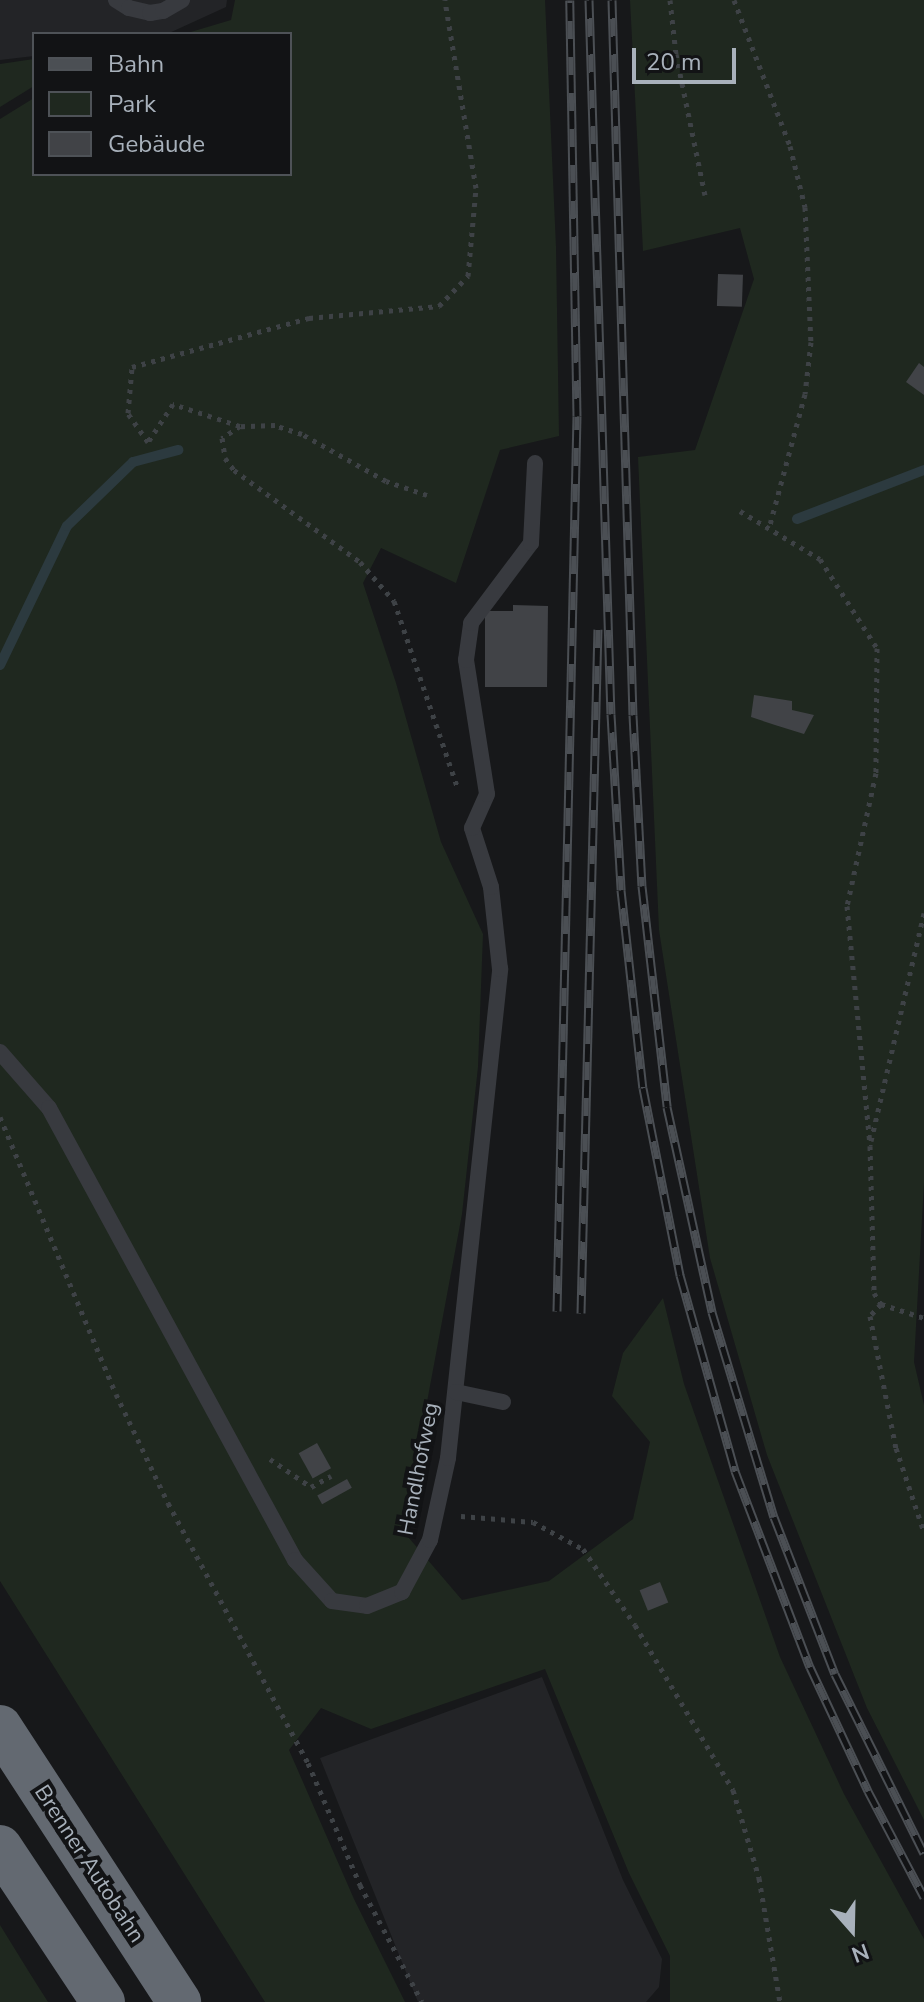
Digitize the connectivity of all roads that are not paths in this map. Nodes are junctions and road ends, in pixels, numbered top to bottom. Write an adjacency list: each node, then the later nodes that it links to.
1 (116, 0): 2 (lane)
2 (182, 0)
3 (535, 463): 5 (lane, Handlhofweg)
4 (0, 1052): 5 (lane, Handlhofweg)
5 (456, 1392): 6 (lane)
6 (503, 1402)
7 (0, 1727): 10 (highway, Brenner Autobahn)
8 (0, 1847): 9 (highway)
9 (103, 2002)
10 (179, 2002)

